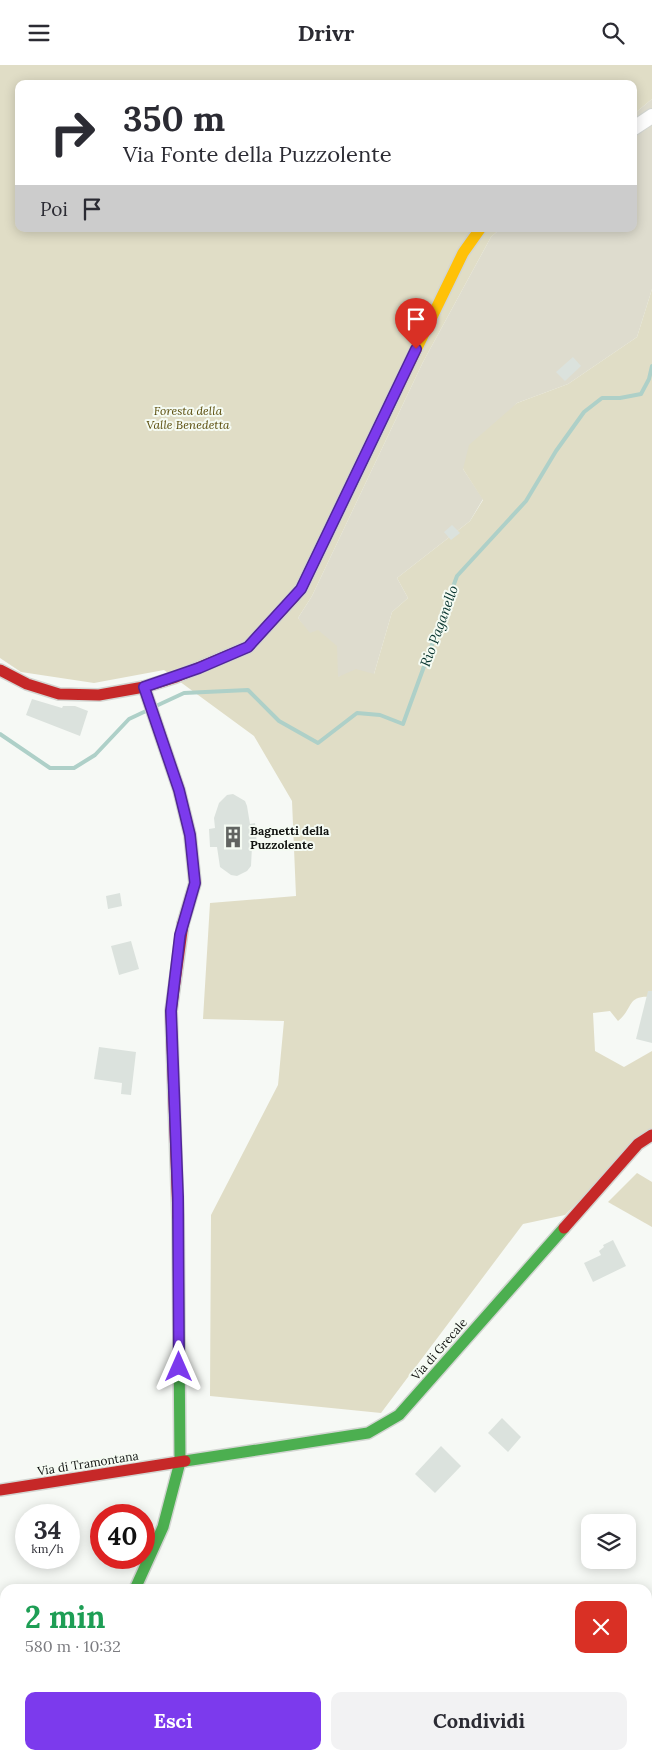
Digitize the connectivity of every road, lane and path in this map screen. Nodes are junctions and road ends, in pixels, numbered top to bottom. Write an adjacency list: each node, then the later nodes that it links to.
1 (652, 116): 2 (street)
2 (637, 126)
3 (478, 232): 5 (street)
4 (0, 670): 5 (street)
5 (144, 687): 7 (street)
6 (652, 1135): 7 (street, Via di Grecale)
7 (180, 1462): 8 (street, Via di Tramontana); 9 (street)
8 (0, 1490)
9 (138, 1584)

